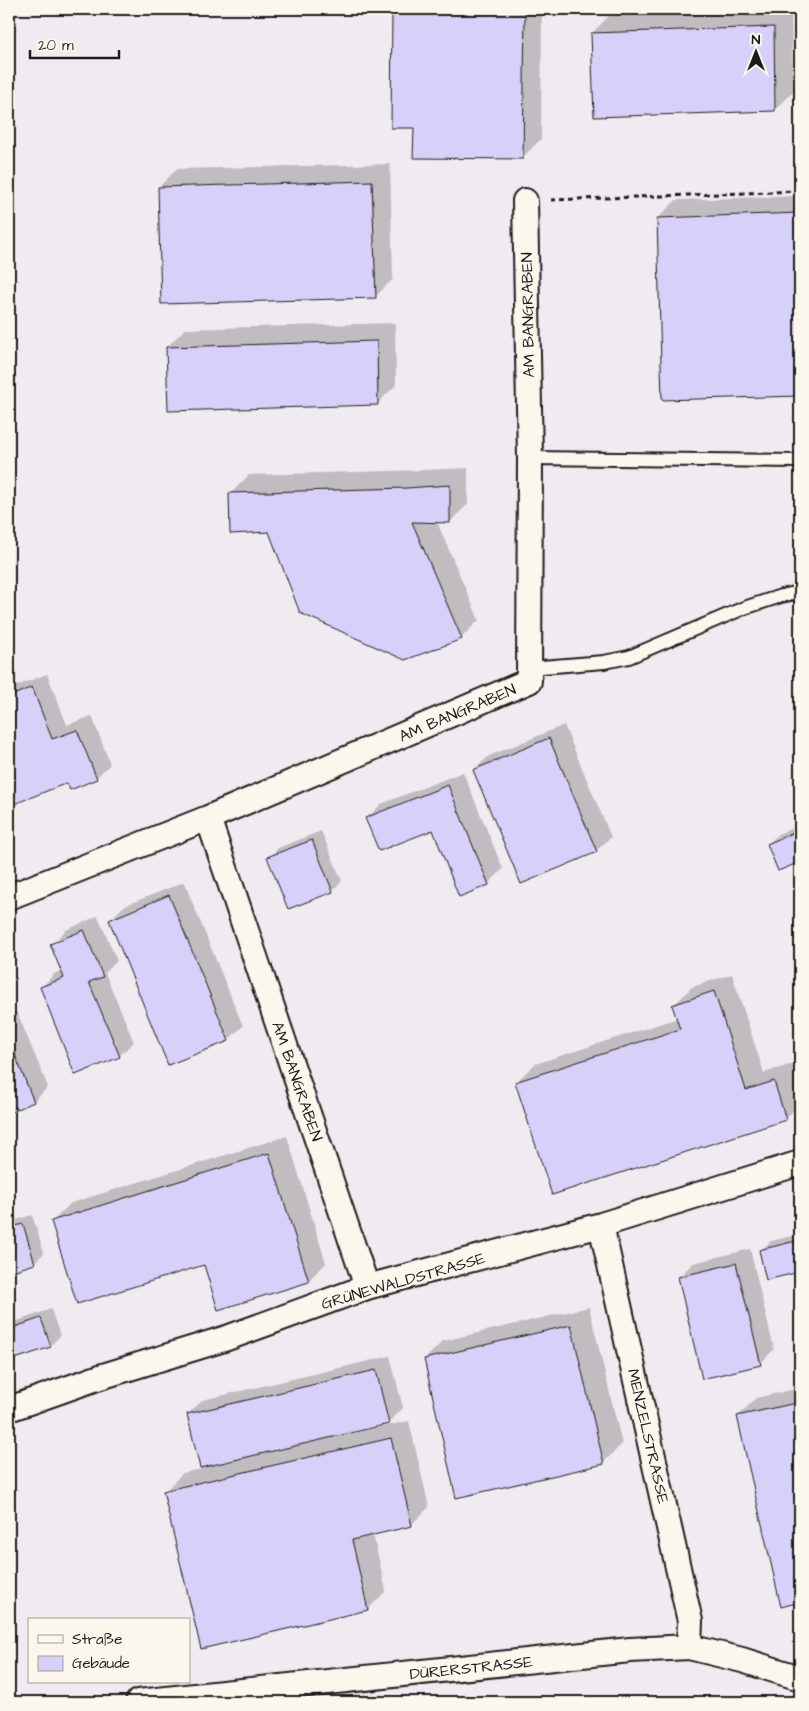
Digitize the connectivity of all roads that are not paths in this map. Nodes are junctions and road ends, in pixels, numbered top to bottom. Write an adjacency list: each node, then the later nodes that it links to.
1 (525, 201): 2 (street, AM BANGRABEN)
2 (530, 458): 3 (lane); 5 (street, AM BANGRABEN)
3 (800, 461)
4 (800, 592): 5 (lane)
5 (529, 668): 6 (street, AM BANGRABEN)
6 (208, 818): 7 (street, AM BANGRABEN); 10 (street, AM BANGRABEN)
7 (9, 897)
8 (800, 1163): 9 (street, GRÜNEWALDSTRASSE)
9 (601, 1226): 10 (street, GRÜNEWALDSTRASSE); 12 (street, MENZELSTRASSE)
10 (367, 1287): 11 (street, GRÜNEWALDSTRASSE)
11 (9, 1409)
12 (689, 1647): 13 (street, DÜRERSTRASSE); 14 (street, DÜRERSTRASSE)
13 (800, 1678)
14 (138, 1702)

